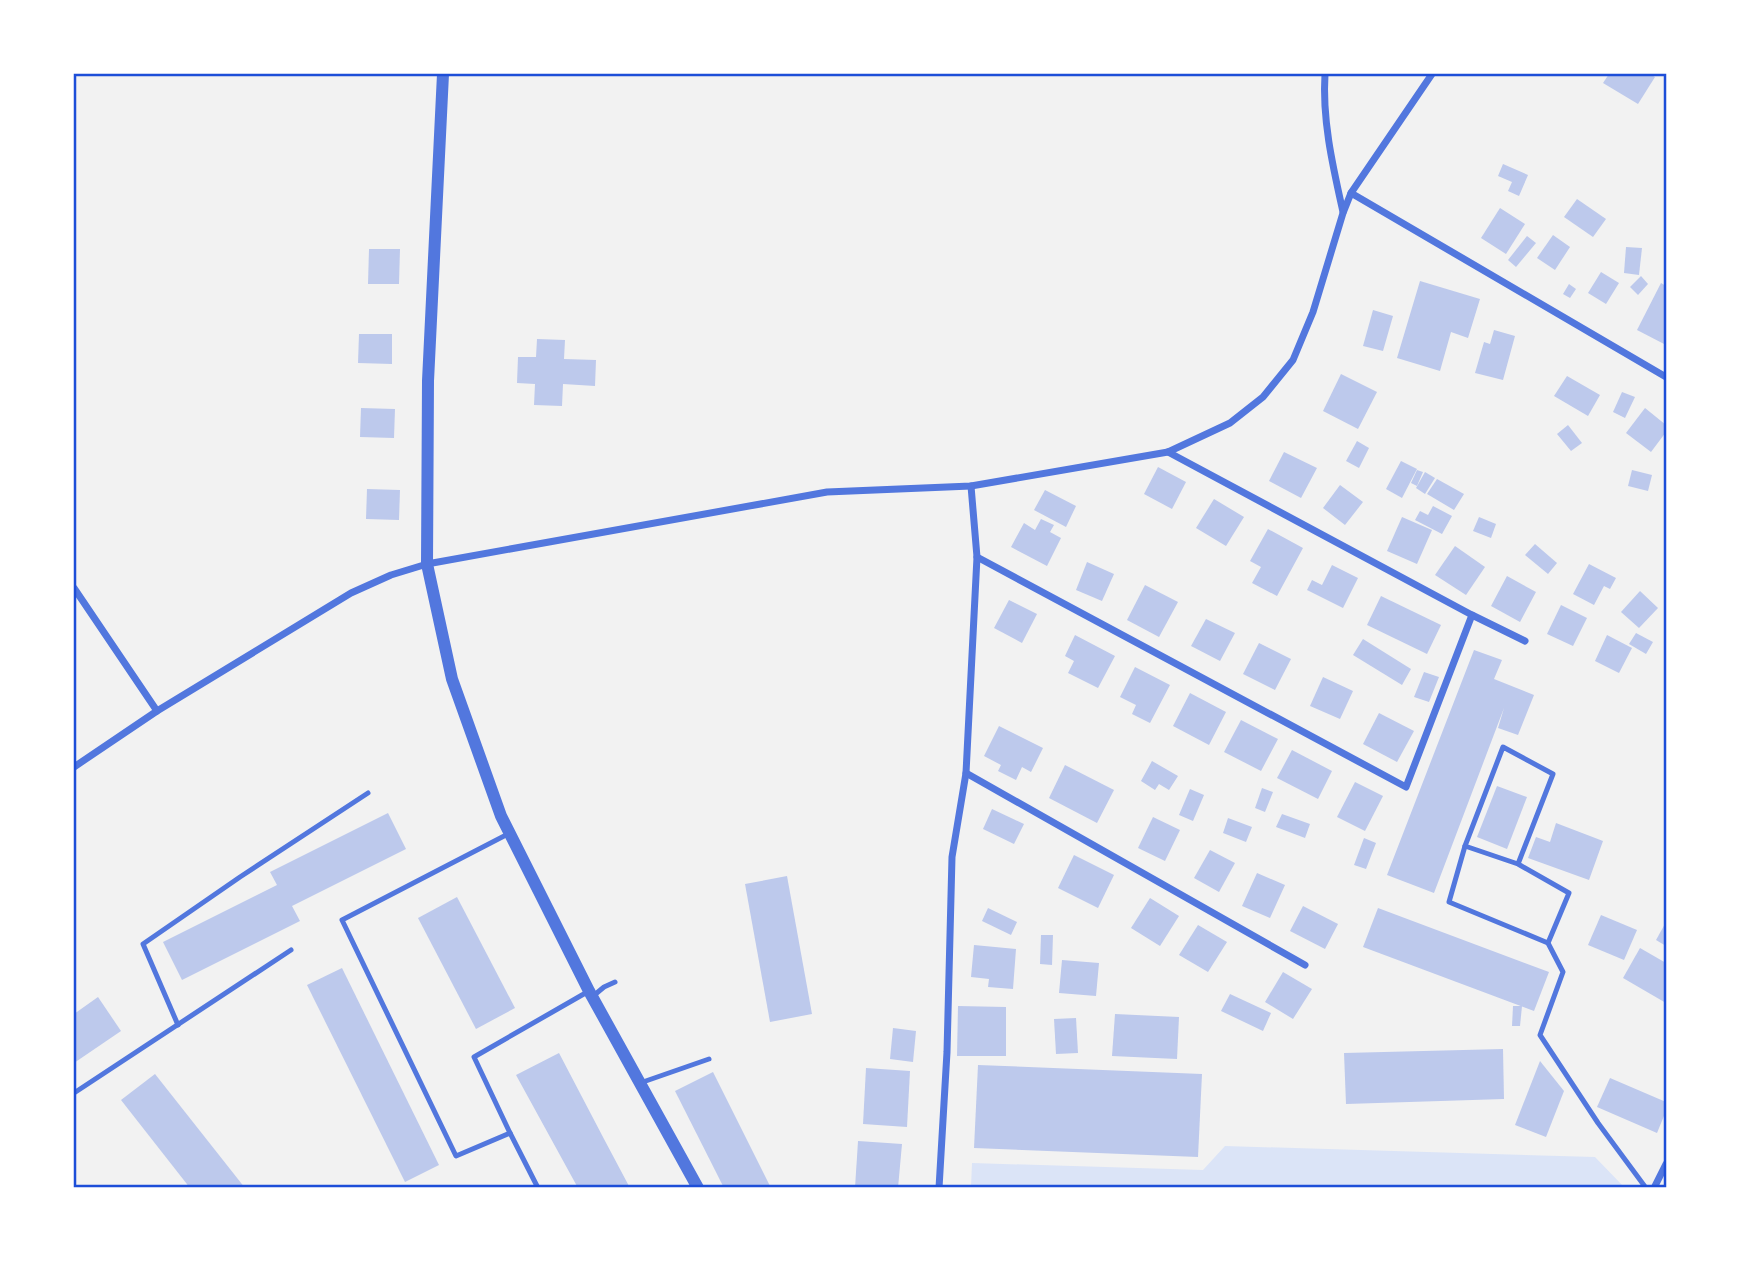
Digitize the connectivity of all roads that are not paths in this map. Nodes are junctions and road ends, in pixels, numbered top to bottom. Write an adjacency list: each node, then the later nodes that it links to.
1 (443, 74): 10 (street)
2 (1325, 74): 5 (street)
3 (1432, 74): 4 (street)
4 (1351, 194): 5 (street); 6 (street)
5 (1343, 213): 7 (street)
6 (1664, 375)
7 (1168, 452): 8 (street); 12 (street)
8 (971, 486): 9 (street); 10 (street)
9 (977, 557): 12 (street); 16 (street)
10 (427, 564): 14 (street); 18 (street)
11 (74, 588): 14 (street)
12 (1472, 615): 13 (street)
13 (1525, 640)
14 (156, 711): 15 (street)
15 (74, 767)
16 (966, 773): 23 (street); 34 (street)
17 (368, 793): 26 (lane)
18 (510, 833): 25 (street); 30 (lane)
19 (1465, 846): 20 (lane); 20 (lane); 21 (lane)
20 (1518, 864): 21 (lane)
21 (1548, 943): 35 (lane)
22 (292, 950): 26 (lane)
23 (1305, 965)
24 (615, 982): 25 (lane)
25 (591, 994): 28 (street); 30 (lane)
26 (177, 1025): 29 (lane)
27 (709, 1059): 28 (lane)
28 (640, 1083): 33 (street)
29 (74, 1093)
30 (510, 1133): 32 (lane)
31 (1667, 1164): 36 (street)
32 (538, 1188)
33 (698, 1188)
34 (939, 1188)
35 (1646, 1188)
36 (1654, 1188)

